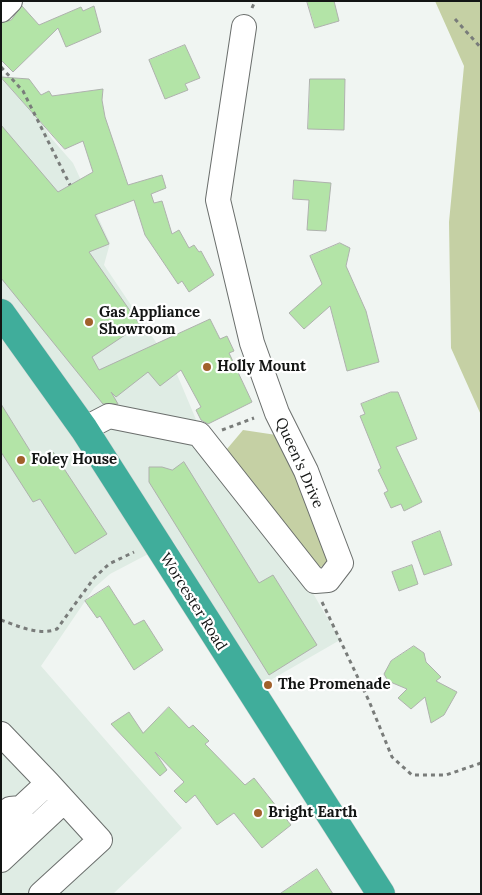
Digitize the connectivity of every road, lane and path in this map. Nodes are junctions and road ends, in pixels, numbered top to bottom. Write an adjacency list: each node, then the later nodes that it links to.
1 (10, 1): 2 (street)
2 (1, 10)
3 (455, 19): 5 (path)
4 (244, 27): 9 (street, Queen's Drive)
5 (481, 48)
6 (1, 67): 7 (path)
7 (70, 185)
8 (1, 313): 10 (highway, Worcester Road)
9 (276, 413): 11 (path); 13 (street, Queen's Drive)
10 (84, 429): 11 (street); 12 (highway, Worcester Road)
11 (202, 439): 13 (street)
12 (154, 541): 14 (path); 23 (highway, Worcester Road)
13 (315, 581): 16 (path)
14 (1, 620)
15 (6, 750): 17 (street)
16 (481, 763)
17 (48, 784): 18 (street); 19 (street)
18 (64, 802): 21 (street); 22 (street)
19 (11, 813): 20 (street)
20 (1, 833)
21 (1, 860)
22 (41, 894)
23 (381, 894)

